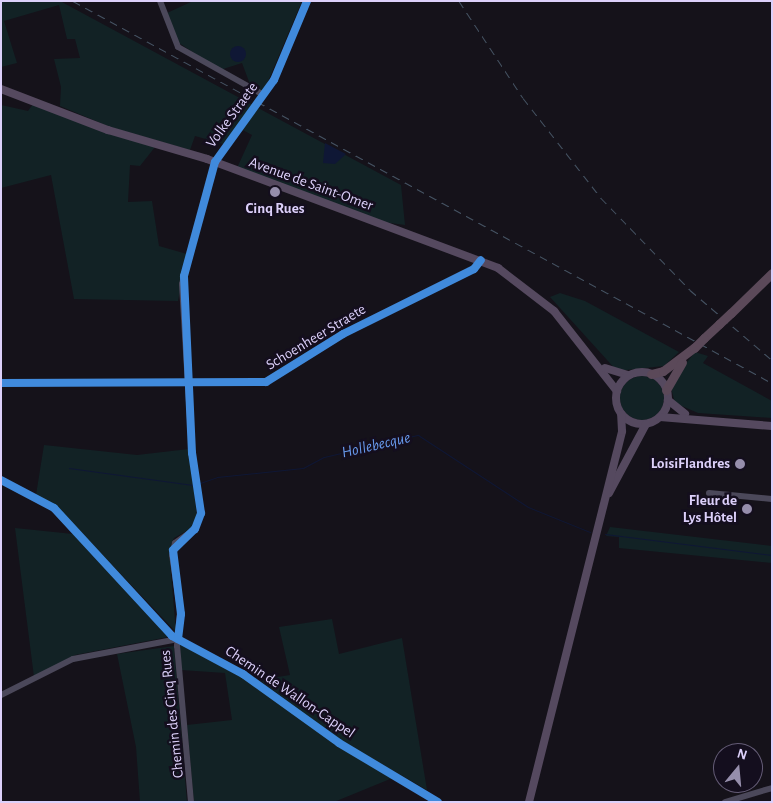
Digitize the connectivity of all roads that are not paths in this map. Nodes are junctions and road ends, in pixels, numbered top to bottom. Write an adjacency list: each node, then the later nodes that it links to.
1 (160, 1): 4 (street)
2 (307, 1): 4 (street, Volke Straete)
3 (1, 89): 5 (main road, Avenue de Saint-Omer)
4 (264, 95): 5 (street, Volke Straete)
5 (215, 162): 6 (main road, Avenue de Saint-Omer); 13 (street, Chemin des Cinq Rues)
6 (481, 260): 8 (main road, Avenue de Saint-Omer); 13 (street, Schoenheer Straete)
7 (772, 273): 9 (highway, bridge)
8 (584, 348): 11 (main road, Avenue de Saint-Omer); 15 (main road, Avenue de Saint-Omer)
9 (694, 348): 10 (highway); 14 (highway)
10 (651, 374): 11 (main road); 14 (main road)
11 (630, 375): 15 (main road)
12 (1, 383): 13 (street, Schoenheer Straete)
13 (189, 385): 26 (street, Chemin des Cinq Rues)
14 (666, 390): 16 (main road)
15 (617, 391): 17 (main road)
16 (668, 400): 18 (main road); 19 (main road)
17 (621, 414): 20 (main road); 25 (main road)
18 (660, 417): 20 (main road); 21 (main road)
19 (772, 422)
20 (646, 424): 25 (main road)
21 (772, 426)
22 (1, 480): 26 (street, Chemin de Wallon-Cappel)
23 (709, 493): 24 (street)
24 (772, 499)
25 (600, 518): 31 (main road)
26 (178, 639): 27 (street); 29 (street, Chemin des Cinq Rues); 30 (street, Chemin de Wallon-Cappel)
27 (1, 694)
28 (772, 788): 32 (street)
29 (191, 802)
30 (438, 802)
31 (529, 802)
32 (725, 802)

